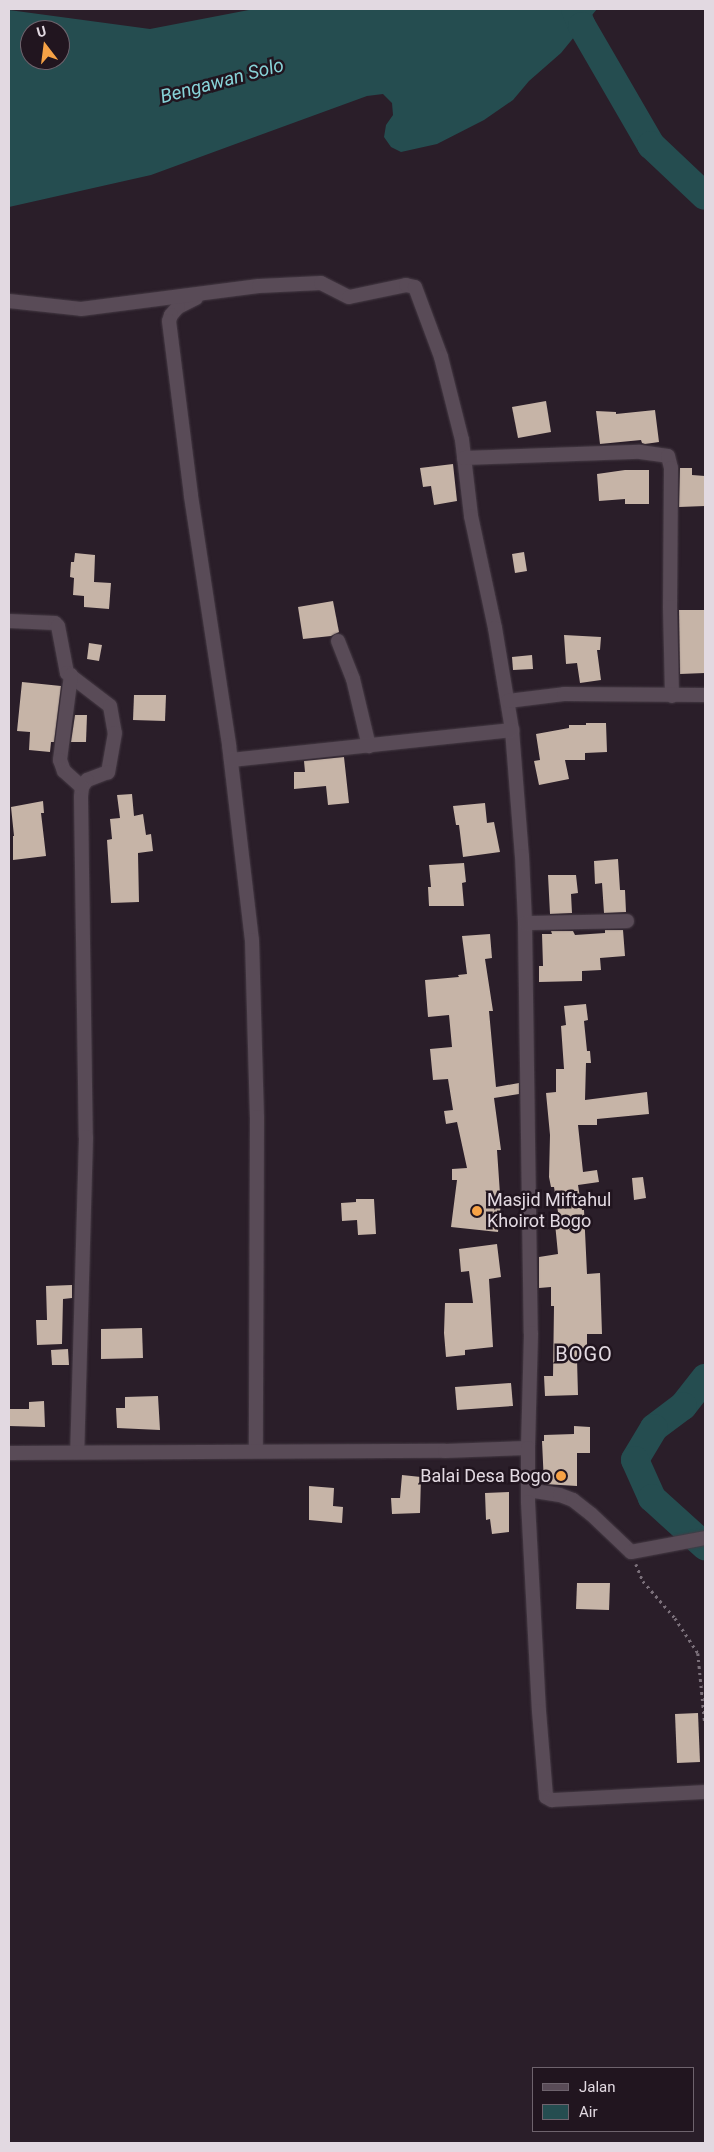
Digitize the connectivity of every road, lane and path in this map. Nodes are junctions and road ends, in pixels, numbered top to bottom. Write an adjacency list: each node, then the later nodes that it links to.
1 (208, 292): 2 (street); 3 (street); 12 (street)
2 (9, 301)
3 (464, 458): 7 (street); 9 (street)
4 (9, 621): 6 (street)
5 (338, 641): 11 (street)
6 (71, 675): 13 (street); 13 (street)
7 (672, 696): 8 (street); 9 (street)
8 (705, 696)
9 (508, 701): 10 (street)
10 (512, 730): 11 (street); 15 (street)
11 (369, 746): 12 (street)
12 (231, 760): 17 (street)
13 (82, 787): 18 (street)
14 (627, 921): 15 (street)
15 (525, 923): 16 (street)
16 (528, 1448): 17 (street); 20 (street)
17 (256, 1451): 18 (street)
18 (77, 1452): 19 (street)
19 (9, 1453)
20 (528, 1490): 22 (street); 24 (street)
21 (705, 1538): 22 (street)
22 (631, 1552): 23 (path)
23 (705, 1724)
24 (705, 1792)

